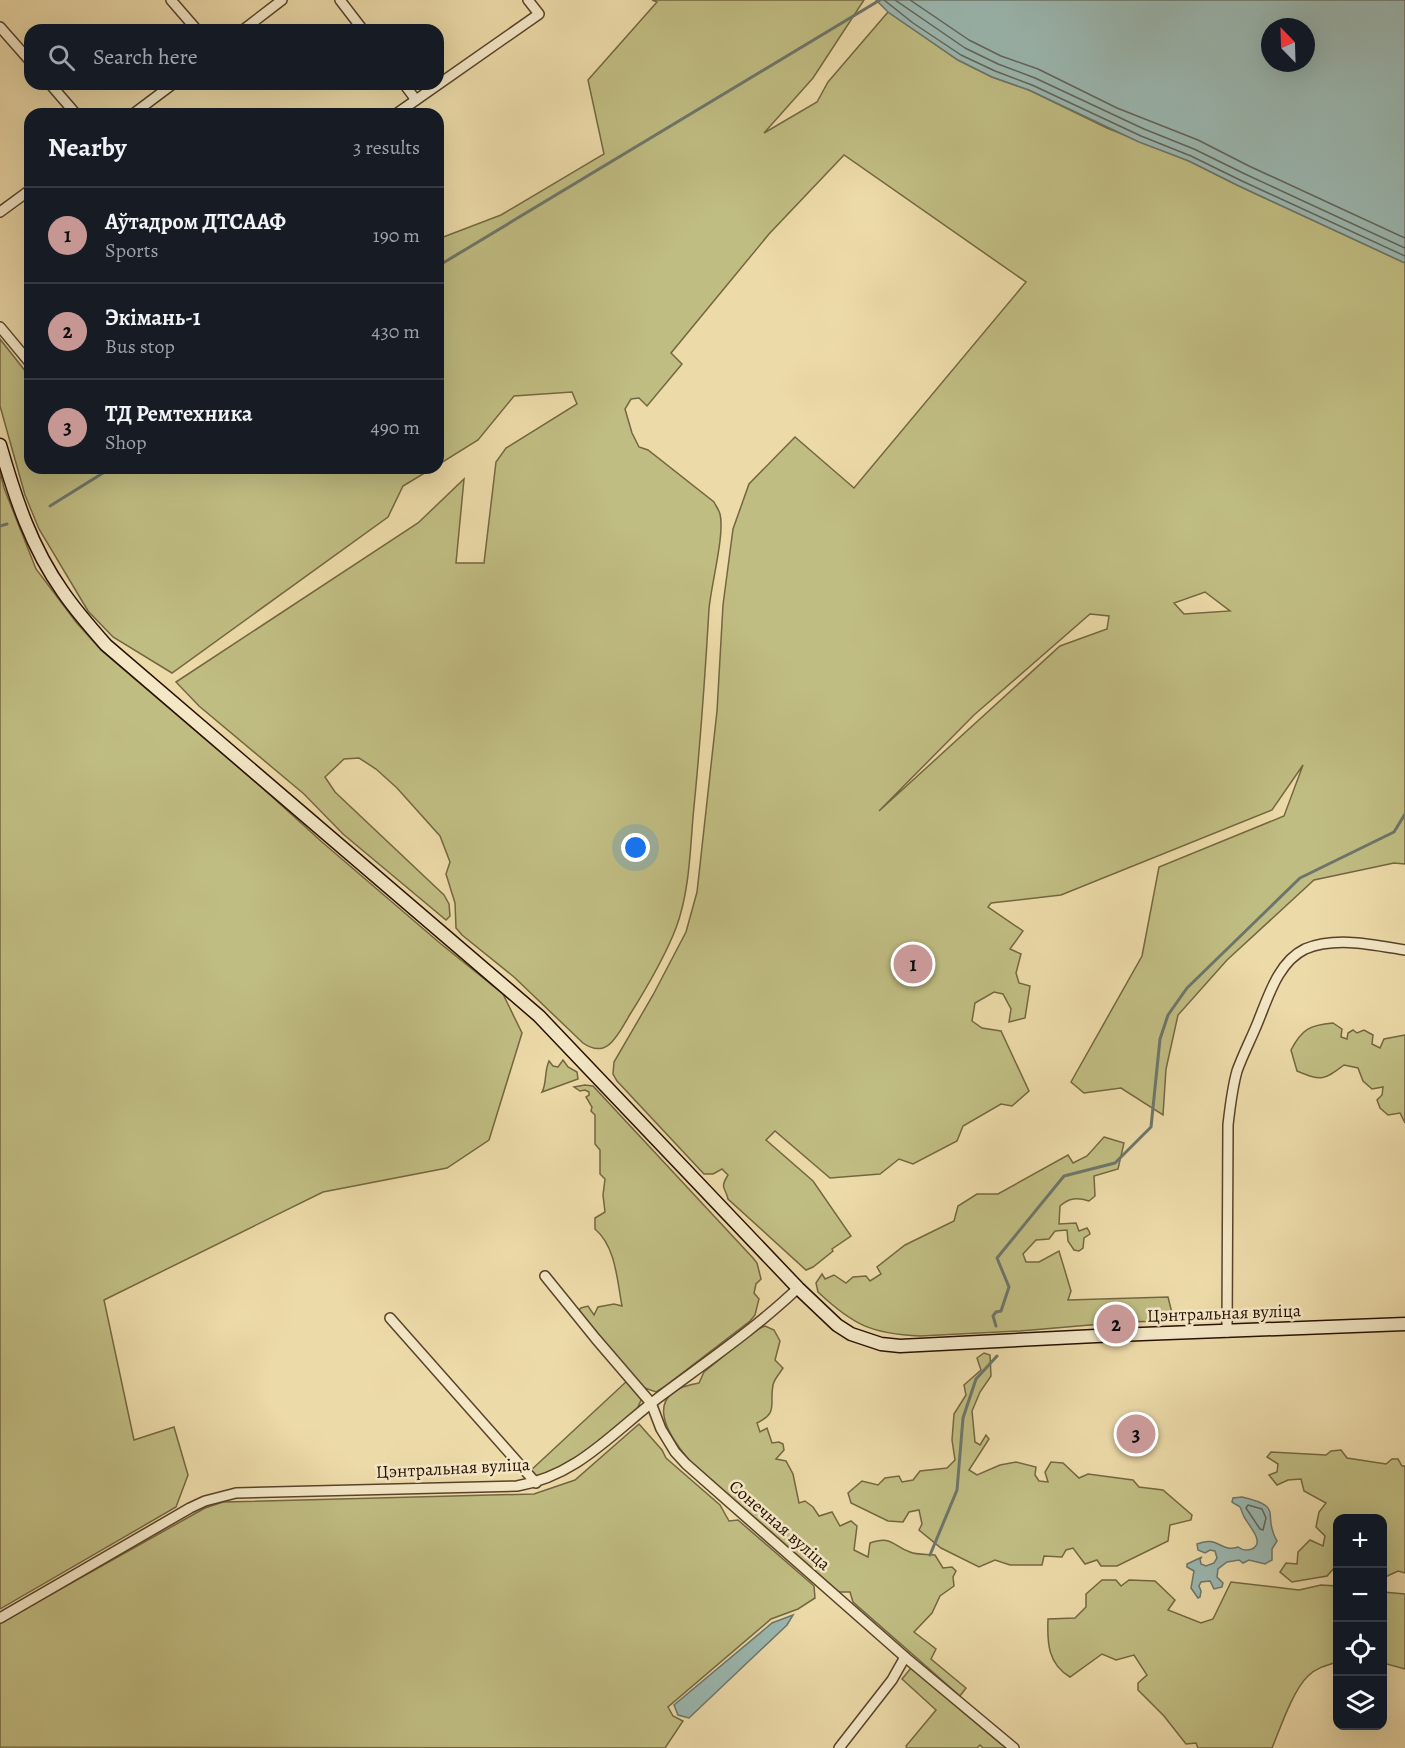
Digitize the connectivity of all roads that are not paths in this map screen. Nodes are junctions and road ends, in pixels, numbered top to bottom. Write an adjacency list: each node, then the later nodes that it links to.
1 (171, 0): 5 (street)
2 (282, 0): 6 (street)
3 (340, 0): 7 (street)
4 (528, 0): 10 (street)
5 (191, 24)
6 (251, 24)
7 (358, 24)
8 (0, 27): 9 (street)
9 (24, 54)
10 (444, 80)
11 (55, 90): 16 (street)
12 (165, 90): 17 (street)
13 (408, 90): 15 (street)
14 (430, 90): 15 (street)
15 (416, 100): 18 (street)
16 (71, 108)
17 (141, 108)
18 (405, 108)
19 (24, 194): 20 (street)
20 (0, 212)
21 (0, 327): 22 (street)
22 (24, 356)
23 (0, 445): 26 (main road, Цэнтральная вуліца)
24 (1405, 950): 29 (street)
25 (545, 1276): 30 (street, Сонечная вуліца)
26 (798, 1288): 29 (main road, Цэнтральная вуліца); 30 (street, Цэнтральная вуліца)
27 (390, 1318): 31 (street)
28 (1405, 1324): 29 (main road, Цэнтральная вуліца)
29 (1227, 1332)
30 (651, 1403): 31 (street, Цэнтральная вуліца); 33 (street, Сонечная вуліца)
31 (536, 1483): 32 (street, Цэнтральная вуліца)
32 (0, 1618)
33 (905, 1657): 34 (street); 35 (street, Сонечная вуліца)
34 (839, 1748)
35 (1014, 1748)

